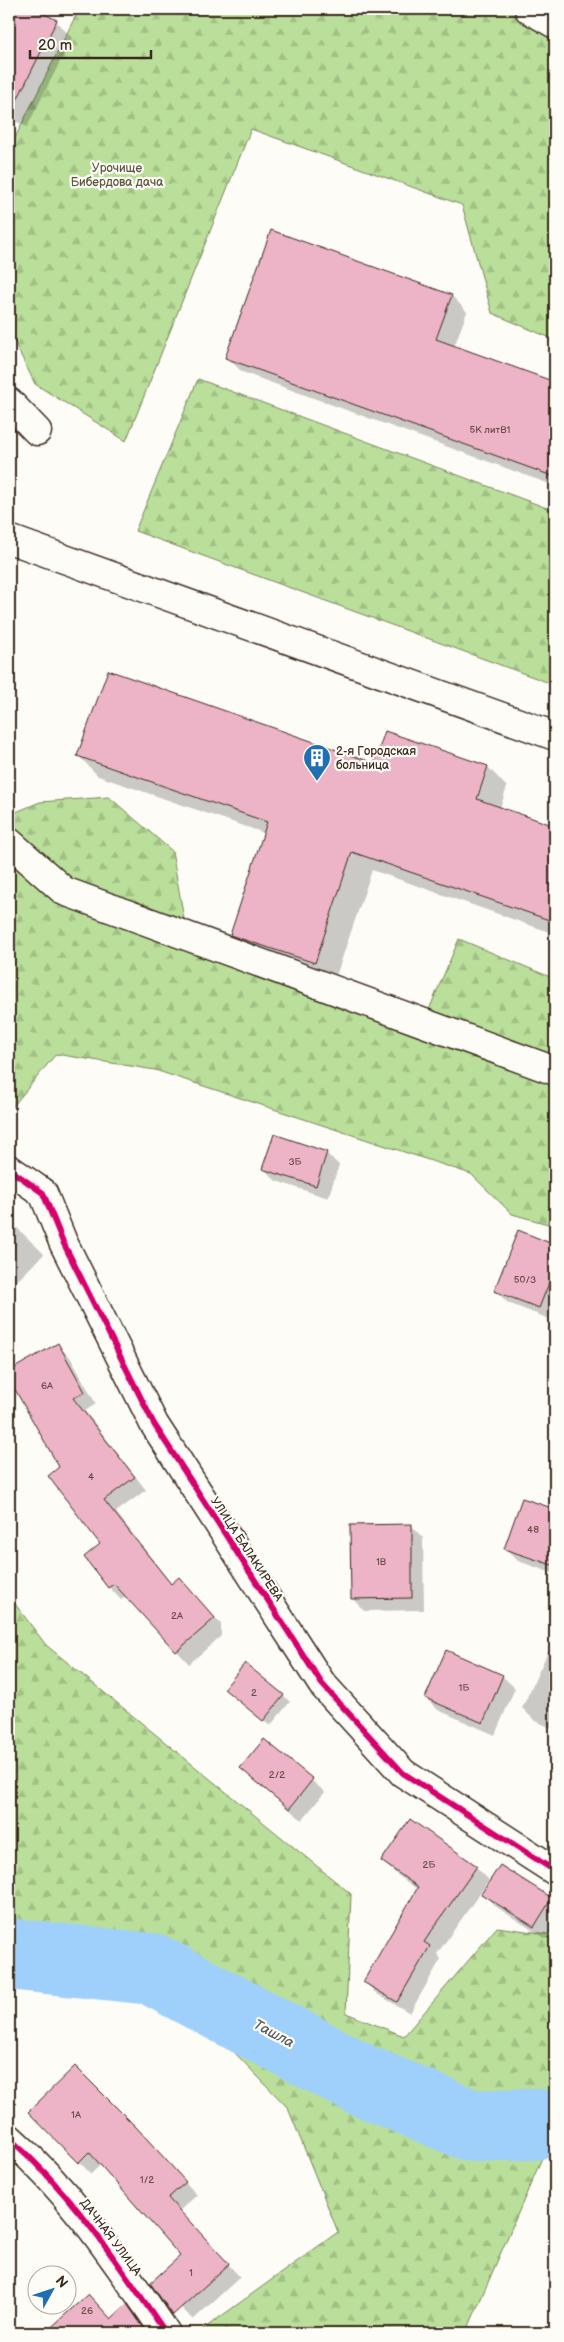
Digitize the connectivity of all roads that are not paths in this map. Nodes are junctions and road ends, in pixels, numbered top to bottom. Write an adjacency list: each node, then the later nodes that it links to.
1 (530, 9): 2 (street)
2 (555, 24)
3 (9, 402): 4 (street)
4 (36, 431)
5 (9, 539): 6 (street)
6 (555, 736)
7 (9, 842): 8 (street)
8 (555, 1071)
9 (9, 1169): 10 (street, УЛИЦА БАЛАКИРЕВА)
10 (555, 1871)
11 (9, 2138): 12 (street, ДАЧНАЯ УЛИЦА)
12 (166, 2333)

